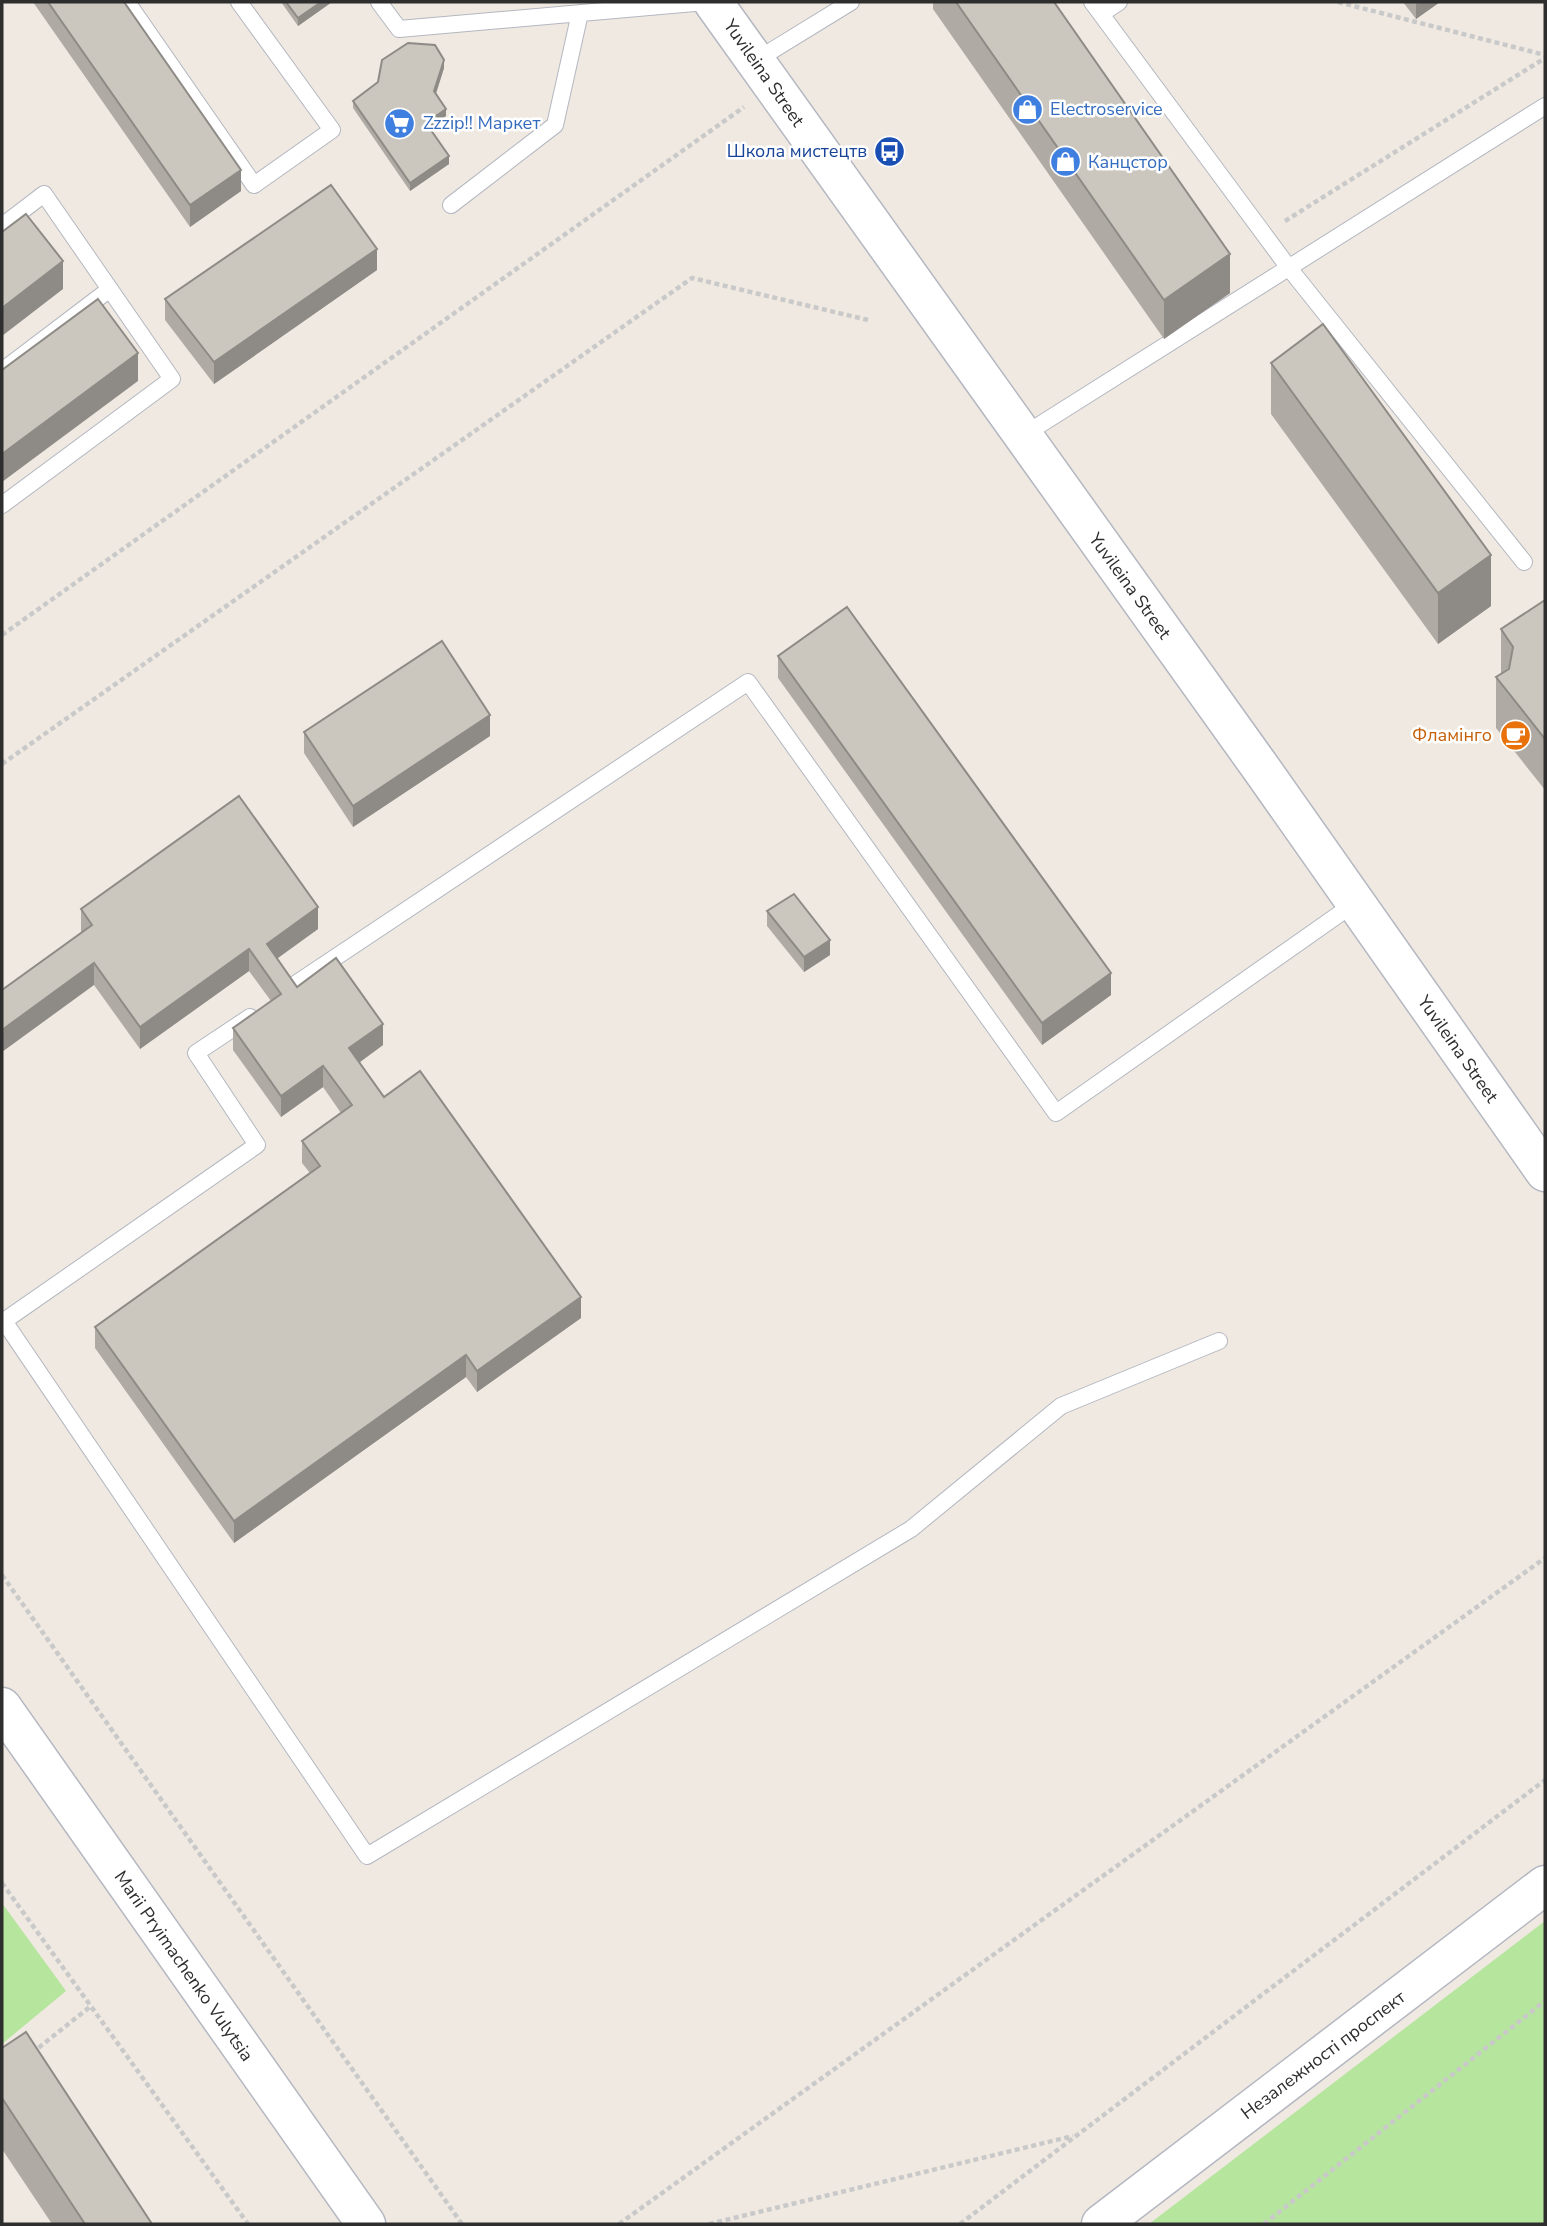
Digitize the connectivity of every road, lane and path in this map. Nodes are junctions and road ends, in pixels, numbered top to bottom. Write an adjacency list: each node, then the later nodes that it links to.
1 (127, 2): 2 (lane)
2 (239, 2)
3 (379, 2): 10 (lane)
4 (706, 2): 10 (lane)
5 (713, 2): 12 (street, Yuvileina Street)
6 (851, 2): 12 (lane)
7 (1119, 2): 9 (lane)
8 (1338, 2): 11 (path)
9 (1097, 8): 16 (lane)
10 (580, 13): 14 (lane)
11 (1545, 57): 16 (path)
12 (764, 74): 21 (street, Yuvileina Street); 24 (path)
13 (1545, 106): 17 (lane)
14 (451, 205)
15 (2, 226): 18 (lane)
16 (1264, 234): 17 (lane)
17 (1289, 268): 21 (lane); 23 (lane)
18 (110, 289): 20 (lane); 22 (lane)
19 (868, 320): 25 (path)
20 (2, 370)
21 (1022, 436): 26 (street, Yuvileina Street)
22 (2, 505)
23 (1524, 562)
24 (2, 635)
25 (2, 764)
26 (1355, 903): 27 (lane); 29 (street, Yuvileina Street)
27 (285, 991)
28 (261, 1010): 30 (lane)
29 (1536, 1152)
30 (1219, 1341)
31 (1545, 1558): 44 (path)
32 (2, 1575): 43 (path)
33 (2, 1707): 42 (street, Marii Pryimachenko Vulytsia)
34 (1545, 1780): 40 (path)
35 (2, 1883): 38 (path)
36 (1545, 1885): 47 (street, Незалежності проспект)
37 (1545, 2001): 48 (path)
38 (91, 2006): 39 (path); 41 (path)
39 (27, 2057)
40 (1077, 2135): 45 (path); 46 (path)
41 (248, 2224)
42 (366, 2224)
43 (462, 2224)
44 (619, 2224)
45 (709, 2224)
46 (960, 2224)
47 (1101, 2224)
48 (1264, 2224)

